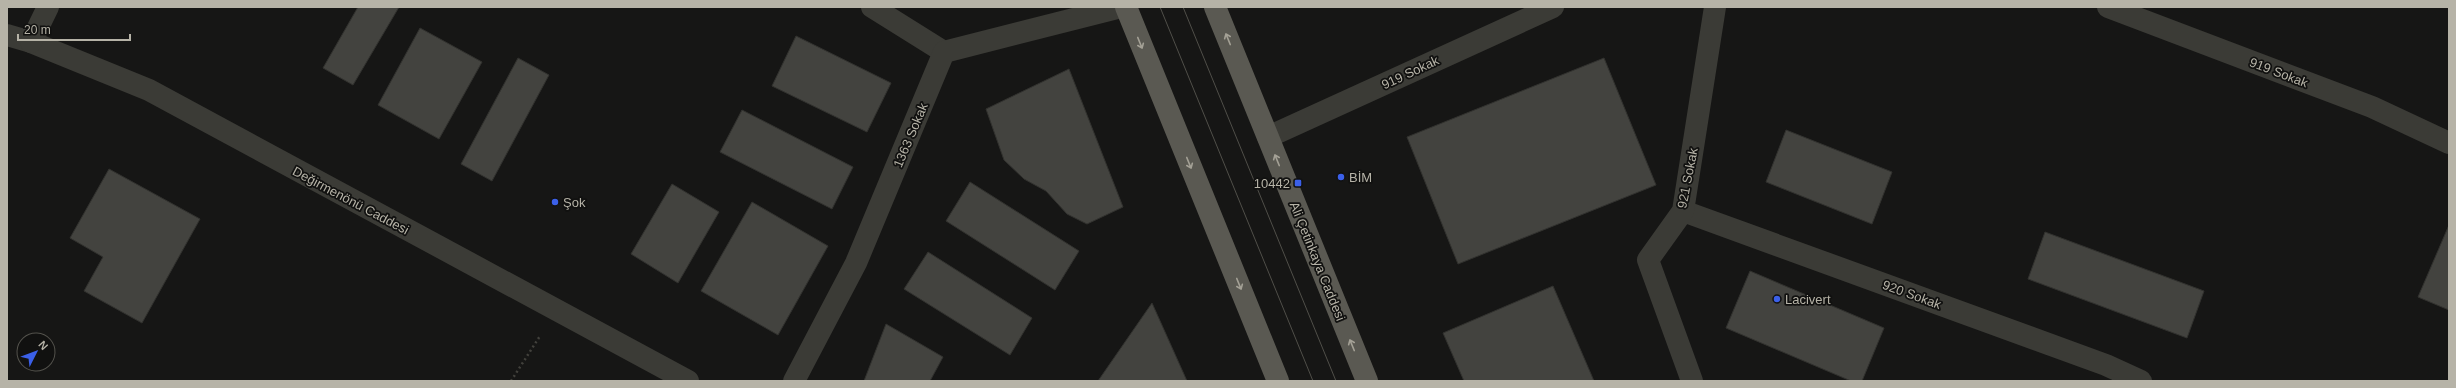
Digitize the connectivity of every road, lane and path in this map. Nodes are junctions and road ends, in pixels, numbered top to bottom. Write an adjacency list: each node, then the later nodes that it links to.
1 (48, 7): 10 (street)
2 (872, 7): 11 (street)
3 (1121, 7): 11 (street)
4 (1126, 7): 19 (main road, one-way to 19)
5 (1215, 7): 12 (main road, Ali Çetinkaya Caddesi, one-way to 5)
6 (1552, 7): 12 (street, 919 Sokak)
7 (1715, 7): 14 (street, 921 Sokak)
8 (2108, 7): 13 (street, 919 Sokak)
9 (7, 35): 10 (street, Değirmenönü Caddesi)
10 (31, 42): 15 (street, Değirmenönü Caddesi)
11 (944, 52): 18 (street, 1363 Sokak)
12 (1268, 137): 20 (main road, Ali Çetinkaya Caddesi, one-way to 12)
13 (2449, 143)
14 (1683, 211): 21 (street, 921 Sokak); 22 (street, 920 Sokak)
15 (556, 310): 16 (path); 17 (street, Değirmenönü Caddesi)
16 (511, 381)
17 (688, 381)
18 (794, 381)
19 (1278, 381)
20 (1367, 381)
21 (1692, 381)
22 (2141, 381)

